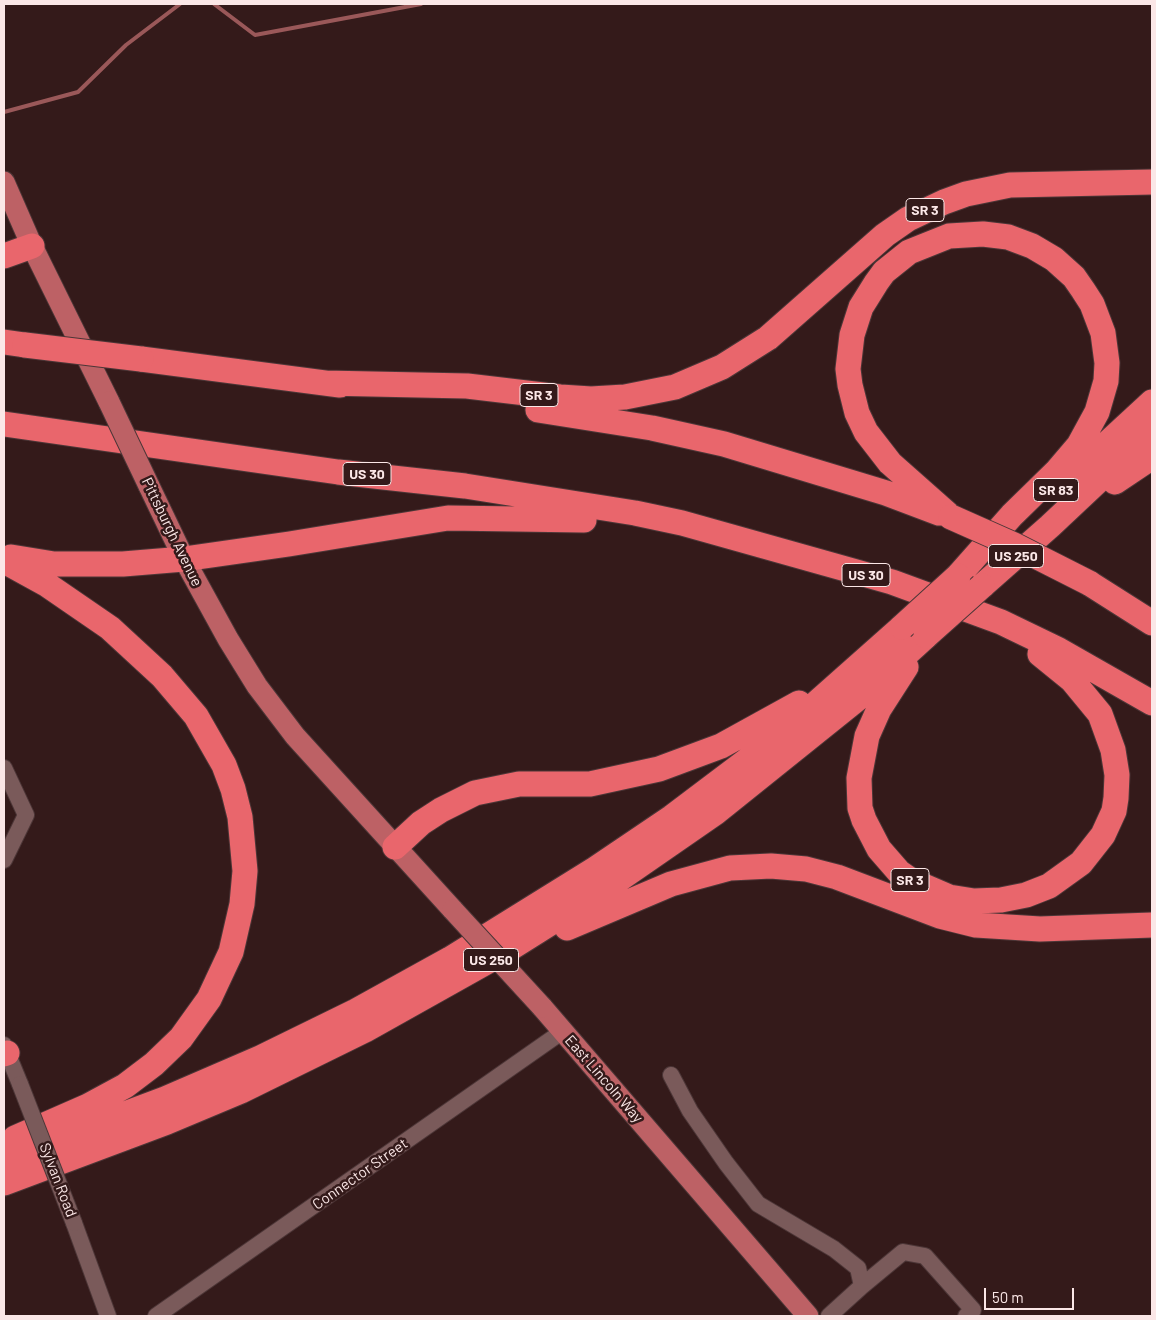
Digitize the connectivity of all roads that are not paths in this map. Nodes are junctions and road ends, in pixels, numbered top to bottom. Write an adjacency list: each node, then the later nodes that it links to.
1 (4, 182): 3 (main road, Pittsburgh Avenue)
2 (1152, 182): 6 (highway, SR 3)
3 (32, 246): 4 (highway); 15 (main road, Pittsburgh Avenue, bridge)
4 (4, 256)
5 (14, 344): 6 (highway, bridge)
6 (324, 384): 11 (highway)
7 (1152, 402): 17 (highway, SR 83)
8 (4, 424): 13 (highway, US 30)
9 (1152, 430): 12 (highway)
10 (1152, 457): 12 (highway, US 250)
11 (951, 517): 17 (highway); 18 (highway, bridge)
12 (1050, 526): 22 (highway, US 250, bridge)
13 (727, 535): 15 (highway); 20 (highway, US 30)
14 (4, 555): 15 (highway)
15 (184, 559): 26 (main road, Pittsburgh Avenue)
16 (4, 561): 33 (highway)
17 (958, 576): 22 (highway, SR 83, bridge)
18 (1089, 584): 19 (highway); 21 (highway)
19 (1152, 611)
20 (1001, 622): 22 (highway, SR 3); 24 (highway, US 30)
21 (1152, 623)
22 (916, 635): 23 (highway, SR 83); 32 (highway, US 250)
23 (883, 645): 26 (highway); 34 (highway, SR 83)
24 (1152, 702)
25 (4, 768): 27 (street)
26 (395, 847): 29 (main road, East Lincoln Way, bridge)
27 (4, 860)
28 (1152, 925): 32 (highway)
29 (563, 1031): 38 (street, Connector Street); 39 (main road, East Lincoln Way)
30 (5, 1051): 37 (street, Sylvan Road, bridge)
31 (672, 1075): 36 (street)
32 (242, 1090): 35 (highway, US 250)
33 (4, 1143)
34 (4, 1159)
35 (4, 1183)
36 (862, 1286): 40 (street); 41 (street)
37 (108, 1316)
38 (156, 1316)
39 (808, 1316)
40 (829, 1316)
41 (966, 1316)

